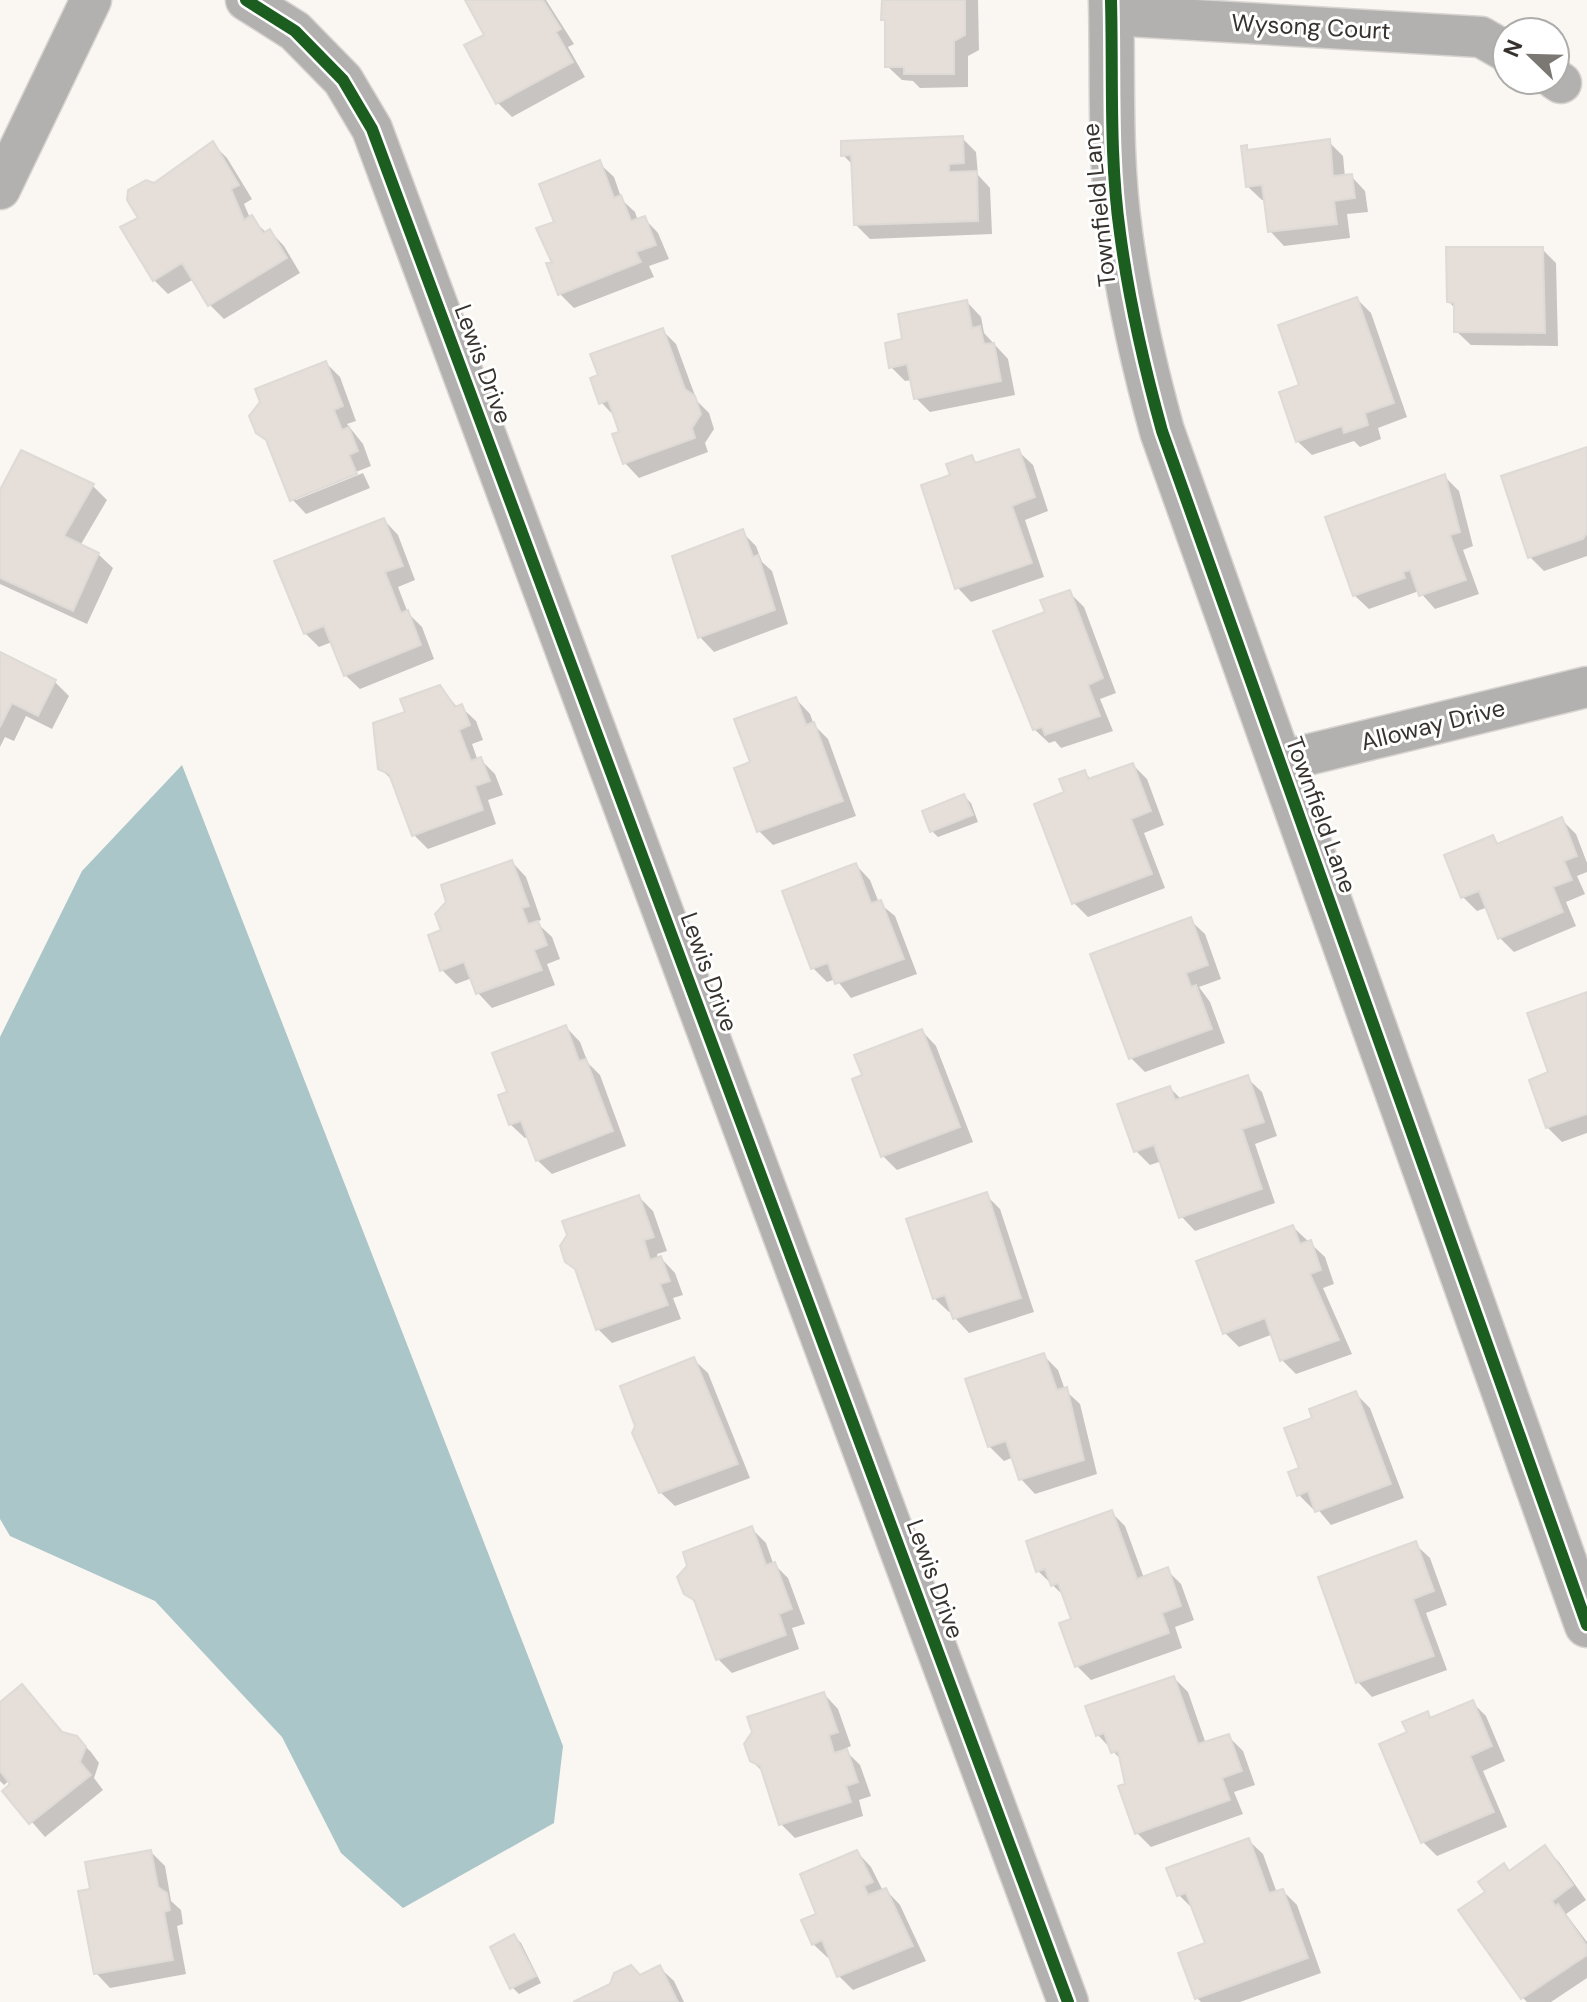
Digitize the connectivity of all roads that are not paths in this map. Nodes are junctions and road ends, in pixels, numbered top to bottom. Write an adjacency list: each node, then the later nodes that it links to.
1 (91, 0): 5 (street)
2 (246, 0): 9 (street, Lewis Drive)
3 (1111, 8): 4 (street, Wysong Court); 7 (street, Townfield Lane)
4 (1491, 43)
5 (0, 189)
6 (1587, 687): 7 (street, Alloway Drive)
7 (1278, 762): 8 (street, Townfield Lane)
8 (1587, 1625)
9 (1068, 2002)

